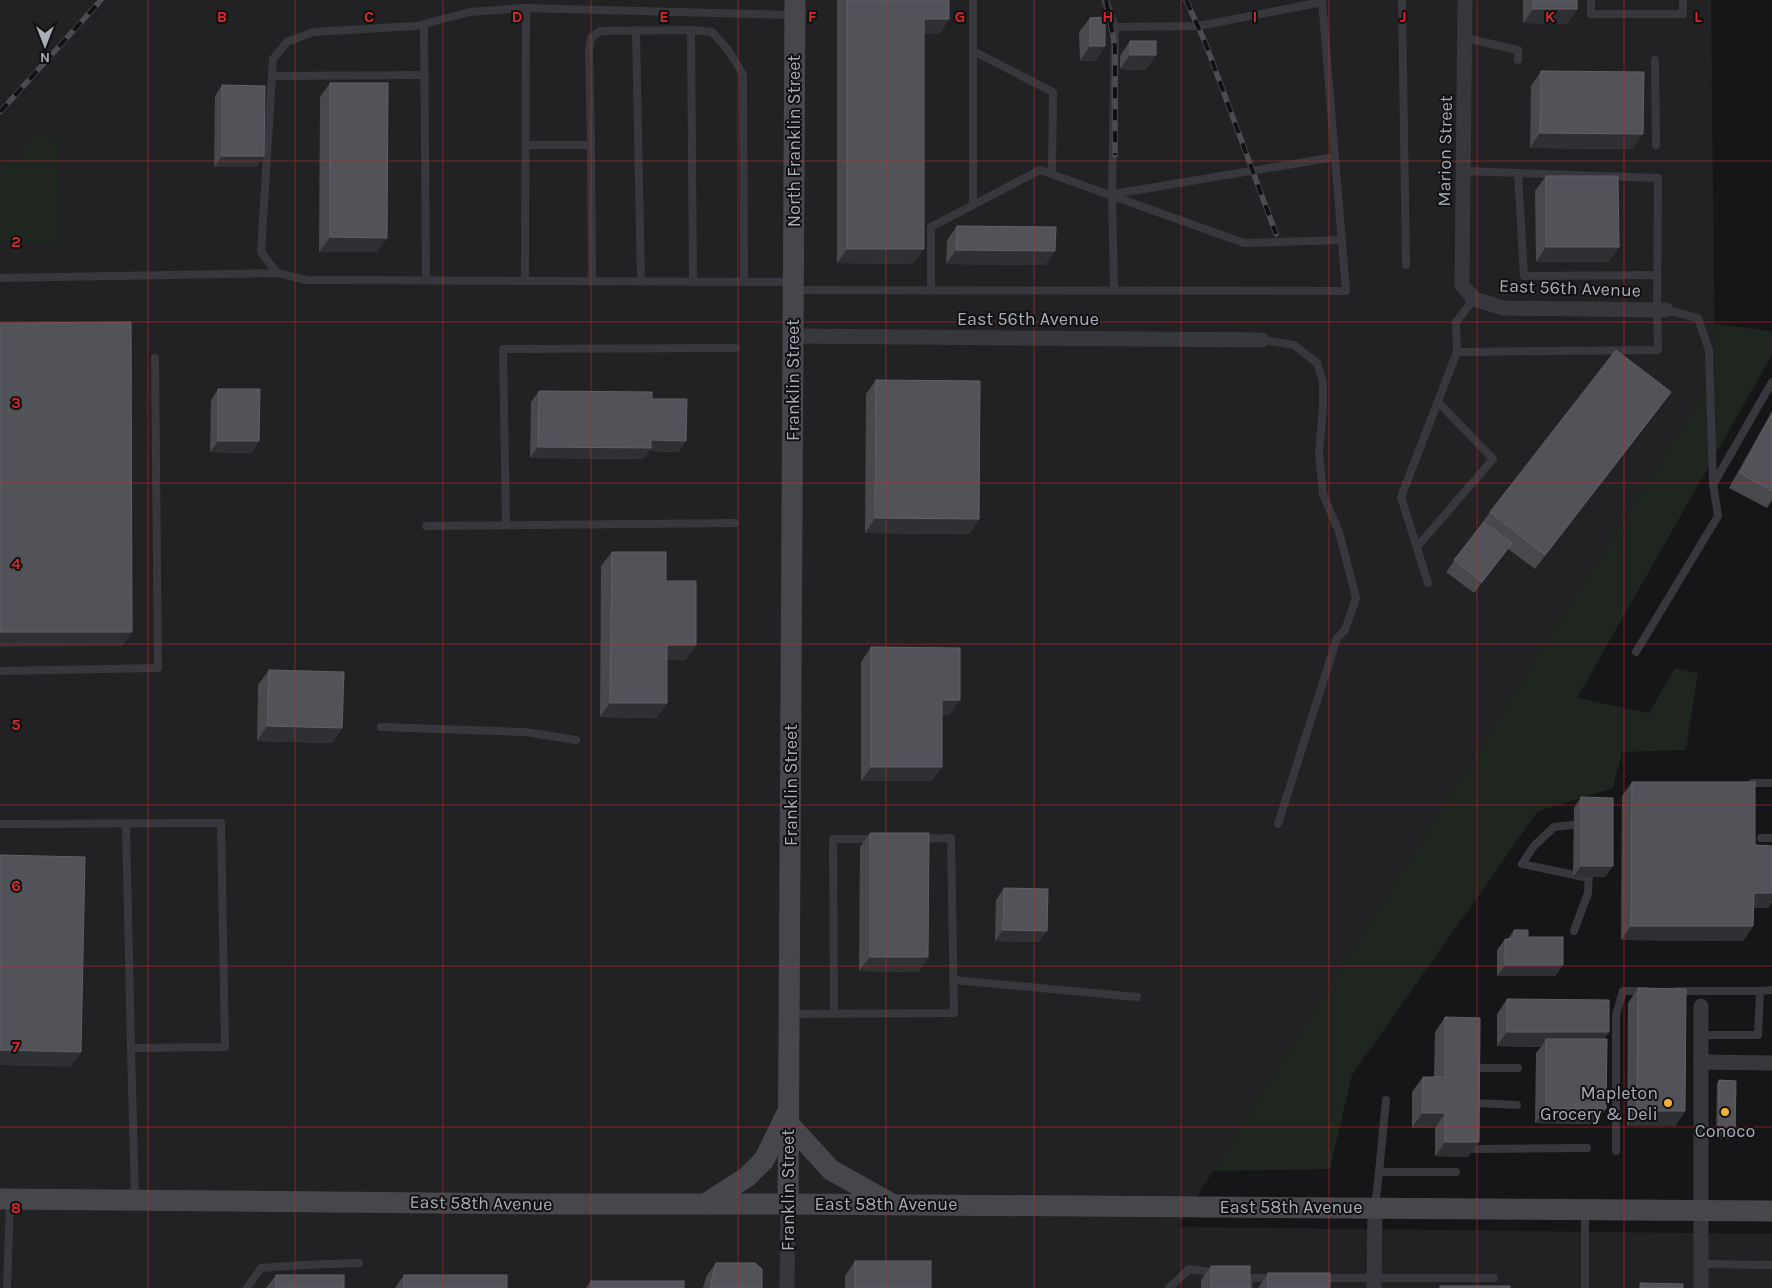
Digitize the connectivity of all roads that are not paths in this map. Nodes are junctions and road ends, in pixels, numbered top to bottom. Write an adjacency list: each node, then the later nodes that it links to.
1 (973, 0): 15 (lane)
2 (1105, 0): 11 (lane)
3 (1402, 0): 30 (lane)
4 (1465, 0): 14 (street, Marion Street)
5 (1591, 0): 6 (lane)
6 (1683, 0)
7 (1322, 1): 11 (lane); 23 (lane)
8 (526, 8): 9 (lane); 10 (lane); 20 (lane)
9 (795, 8): 40 (main road, North Franklin Street)
10 (424, 24): 18 (lane); 19 (lane)
11 (1115, 26): 27 (lane)
12 (636, 30): 13 (lane); 21 (lane); 37 (lane)
13 (692, 30): 38 (lane); 39 (lane)
14 (1465, 38): 16 (lane); 24 (street, Marion Street)
15 (973, 51): 26 (lane); 28 (lane)
16 (1518, 60)
17 (1655, 60): 22 (lane)
18 (425, 74): 19 (lane); 34 (lane)
19 (272, 76): 31 (lane)
20 (526, 145): 21 (lane); 35 (lane)
21 (591, 145): 36 (lane)
22 (1656, 145)
23 (1335, 157): 27 (lane); 29 (lane)
24 (1463, 171): 25 (lane); 43 (street, Marion Street)
25 (1518, 173): 32 (lane); 32 (lane)
26 (1052, 174): 27 (lane); 28 (lane)
27 (1112, 195): 29 (lane); 42 (lane)
28 (973, 205): 41 (lane)
29 (1342, 240): 42 (lane)
30 (1406, 265)
31 (277, 273): 33 (lane); 34 (lane)
32 (1657, 275): 44 (lane)
33 (0, 278)
34 (426, 280): 35 (lane)
35 (525, 281): 36 (lane)
36 (592, 282): 37 (lane)
37 (641, 282): 38 (lane)
38 (693, 282): 39 (lane)
39 (744, 282): 40 (lane)
40 (793, 286): 41 (lane); 45 (main road, Franklin Street)
41 (932, 290): 42 (lane)
42 (1114, 290)
43 (1474, 299): 44 (street, East 56th Avenue); 48 (lane)
44 (1661, 310): 48 (lane); 52 (lane)
45 (793, 336): 46 (street, East 56th Avenue); 83 (main road, Franklin Street)
46 (1262, 340): 66 (lane)
47 (736, 348): 54 (lane)
48 (1457, 352): 51 (lane)
49 (155, 358): 59 (lane)
50 (1772, 382): 52 (lane)
51 (1438, 402): 56 (lane); 56 (lane)
52 (1714, 484): 58 (lane)
53 (735, 522): 54 (lane)
54 (506, 525): 55 (lane)
55 (426, 526)
56 (1417, 547): 57 (lane)
57 (1428, 583)
58 (1636, 652)
59 (0, 671)
60 (381, 727): 61 (lane)
61 (576, 740)
62 (1752, 783): 63 (lane)
63 (1772, 783)
64 (0, 824): 65 (lane)
65 (126, 824): 86 (lane); 86 (lane)
66 (1278, 824)
67 (1591, 824): 73 (lane)
68 (1760, 838): 69 (lane)
69 (1772, 838)
70 (882, 839): 84 (lane)
71 (911, 839): 75 (lane)
72 (1590, 860): 73 (lane)
73 (1589, 878): 74 (lane)
74 (1574, 931)
75 (953, 980): 81 (lane); 84 (lane)
76 (1652, 990): 97 (lane)
77 (1671, 990): 78 (lane)
78 (1700, 990): 79 (lane); 82 (lane)
79 (1760, 990): 80 (lane); 85 (lane)
80 (1772, 990)
81 (1137, 997)
82 (1701, 1006): 85 (street)
83 (789, 1014): 84 (lane); 94 (main road, Franklin Street)
84 (834, 1014)
85 (1701, 1035): 87 (street)
86 (131, 1048): 101 (lane)
87 (1701, 1062): 88 (street); 107 (street)
88 (1772, 1063)
89 (1478, 1068): 90 (lane)
90 (1518, 1068)
91 (1386, 1100): 98 (lane)
92 (1476, 1103): 93 (lane)
93 (1517, 1105)
94 (789, 1116): 102 (main road); 103 (main road, Franklin Street); 104 (main road)
95 (1587, 1148): 96 (lane)
96 (1475, 1149)
97 (1616, 1151)
98 (1379, 1172): 99 (lane); 105 (lane)
99 (1456, 1172)
100 (5, 1199): 101 (main road, East 58th Avenue); 118 (lane)
101 (135, 1200): 102 (main road, East 58th Avenue)
102 (705, 1204): 103 (main road, East 58th Avenue)
103 (788, 1204): 104 (main road, East 58th Avenue); 120 (street, Franklin Street)
104 (892, 1204): 105 (main road, East 58th Avenue)
105 (1375, 1208): 106 (main road, East 58th Avenue); 117 (street)
106 (1585, 1209): 107 (main road, East 58th Avenue); 124 (lane)
107 (1702, 1210): 108 (main road, East 58th Avenue); 110 (street)
108 (1772, 1211)
109 (359, 1263): 119 (lane)
110 (1701, 1264): 111 (lane); 125 (street)
111 (1772, 1265)
112 (1223, 1274): 121 (lane)
113 (1278, 1278): 122 (lane)
114 (1316, 1278): 117 (lane)
115 (1408, 1278): 116 (lane); 117 (lane); 123 (lane)
116 (1494, 1278)
117 (1374, 1283)
118 (7, 1288)
119 (247, 1288)
120 (787, 1288)
121 (1169, 1288)
122 (1249, 1288)
123 (1408, 1288)
124 (1585, 1288)
125 (1701, 1288)

